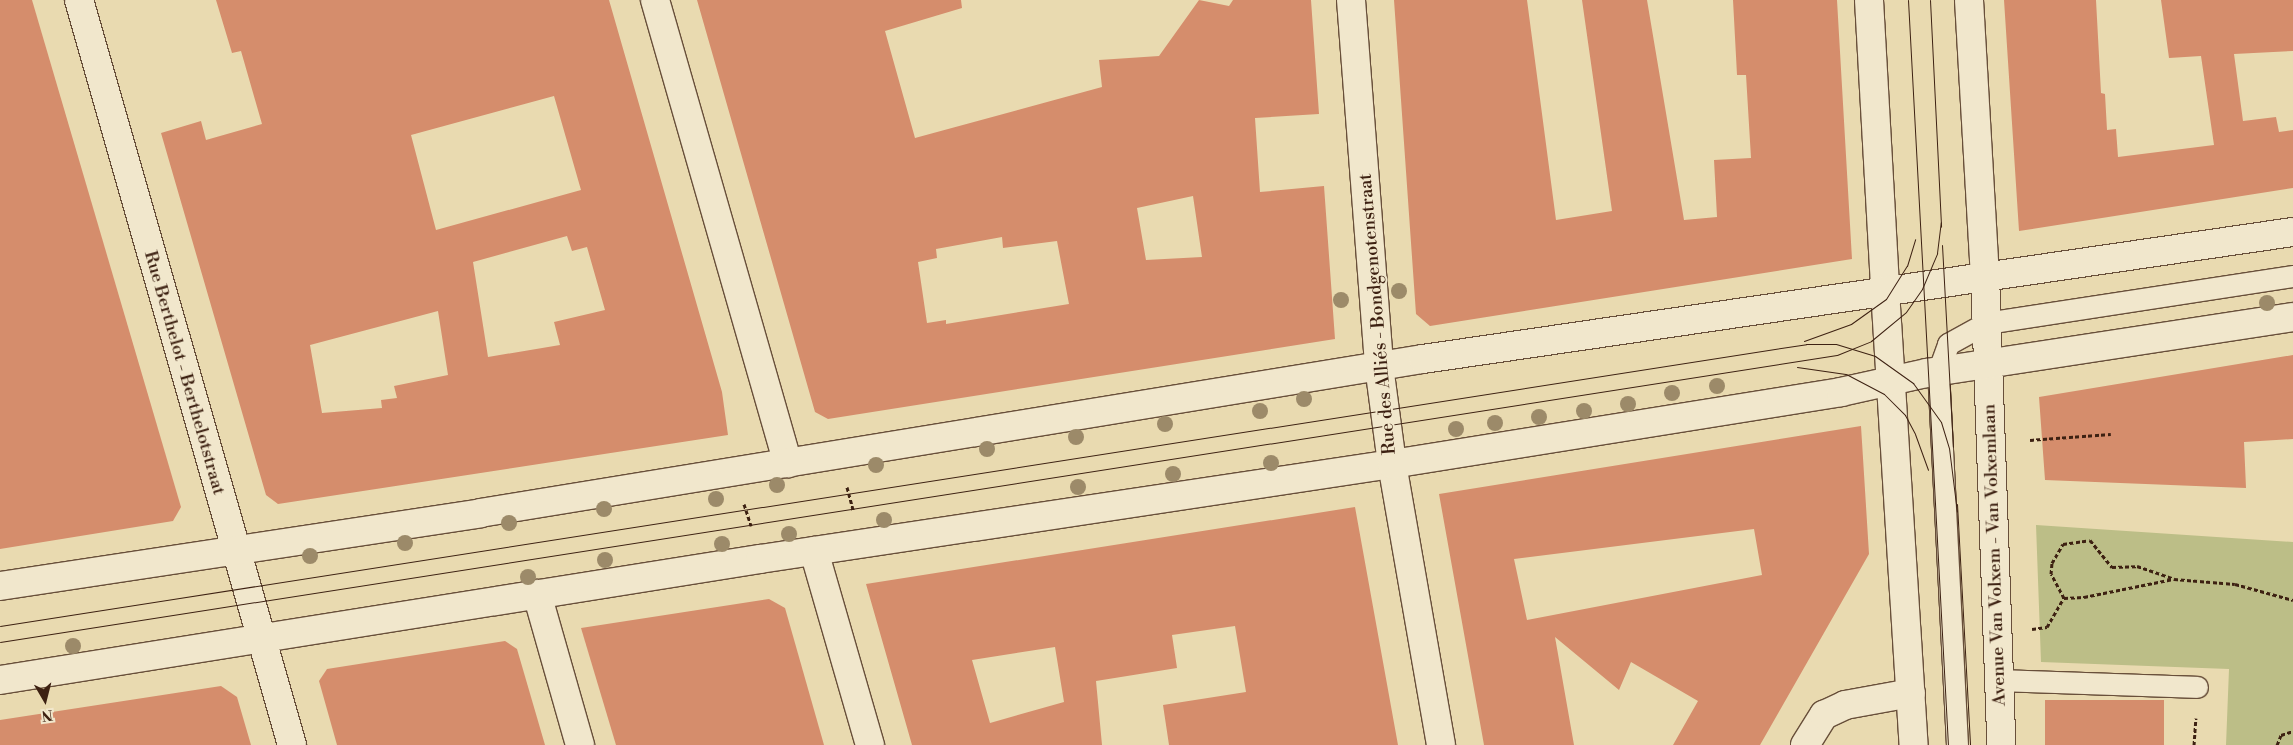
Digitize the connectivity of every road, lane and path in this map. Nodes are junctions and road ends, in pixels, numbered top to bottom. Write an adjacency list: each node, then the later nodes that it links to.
1 (79, 0): 23 (main road, Rue Berthelot - Berthelotstraat)
2 (655, 0): 19 (main road)
3 (1351, 0): 13 (main road, Rue des Alliés - Bondgenotenstraat)
4 (1869, 0): 9 (main road)
5 (1969, 0): 7 (main road)
6 (2293, 232): 7 (main road)
7 (1985, 276): 9 (main road); 11 (main road, Avenue Van Volxem - Van Volxemlaan)
8 (2293, 276): 11 (lane)
9 (1885, 290): 13 (main road); 15 (main road)
10 (2293, 317): 12 (main road)
11 (1986, 323): 12 (main road, Avenue Van Volxem - Van Volxemlaan); 14 (lane)
12 (1987, 364): 14 (main road); 34 (main road, Avenue Van Volxem - Van Volxemlaan)
13 (1379, 366): 18 (main road); 20 (main road, Rue des Alliés - Bondgenotenstraat)
14 (1938, 372): 15 (main road); 44 (lane)
15 (1892, 379): 20 (main road); 36 (main road)
16 (2111, 434): 17 (path)
17 (2030, 440)
18 (838, 456): 19 (main road); 22 (path)
19 (788, 463): 21 (main road)
20 (1392, 464): 22 (main road); 41 (main road, Rue des Alliés - Bondgenotenstraat)
21 (735, 472): 23 (main road); 25 (path)
22 (862, 544): 24 (main road)
23 (234, 549): 27 (main road); 32 (main road, Rue Berthelot - Berthelotstraat)
24 (814, 551): 25 (main road); 40 (main road)
25 (760, 559): 28 (main road)
26 (2174, 579): 29 (path); 29 (path); 30 (path)
27 (0, 586)
28 (537, 594): 32 (main road); 39 (main road)
29 (2064, 598): 31 (path)
30 (2293, 600)
31 (2032, 629)
32 (261, 640): 33 (main road); 38 (main road, Rue Berthelot - Berthelotstraat)
33 (0, 680)
34 (2001, 680): 35 (lane); 45 (main road, Avenue Van Volxem - Van Volxemlaan)
35 (2197, 687)
36 (1911, 693): 42 (main road); 43 (main road)
37 (2293, 731): 46 (path)
38 (292, 745)
39 (580, 745)
40 (870, 745)
41 (1441, 745)
42 (1805, 745)
43 (1914, 745)
44 (1957, 745)
45 (2002, 745)
46 (2277, 745)

